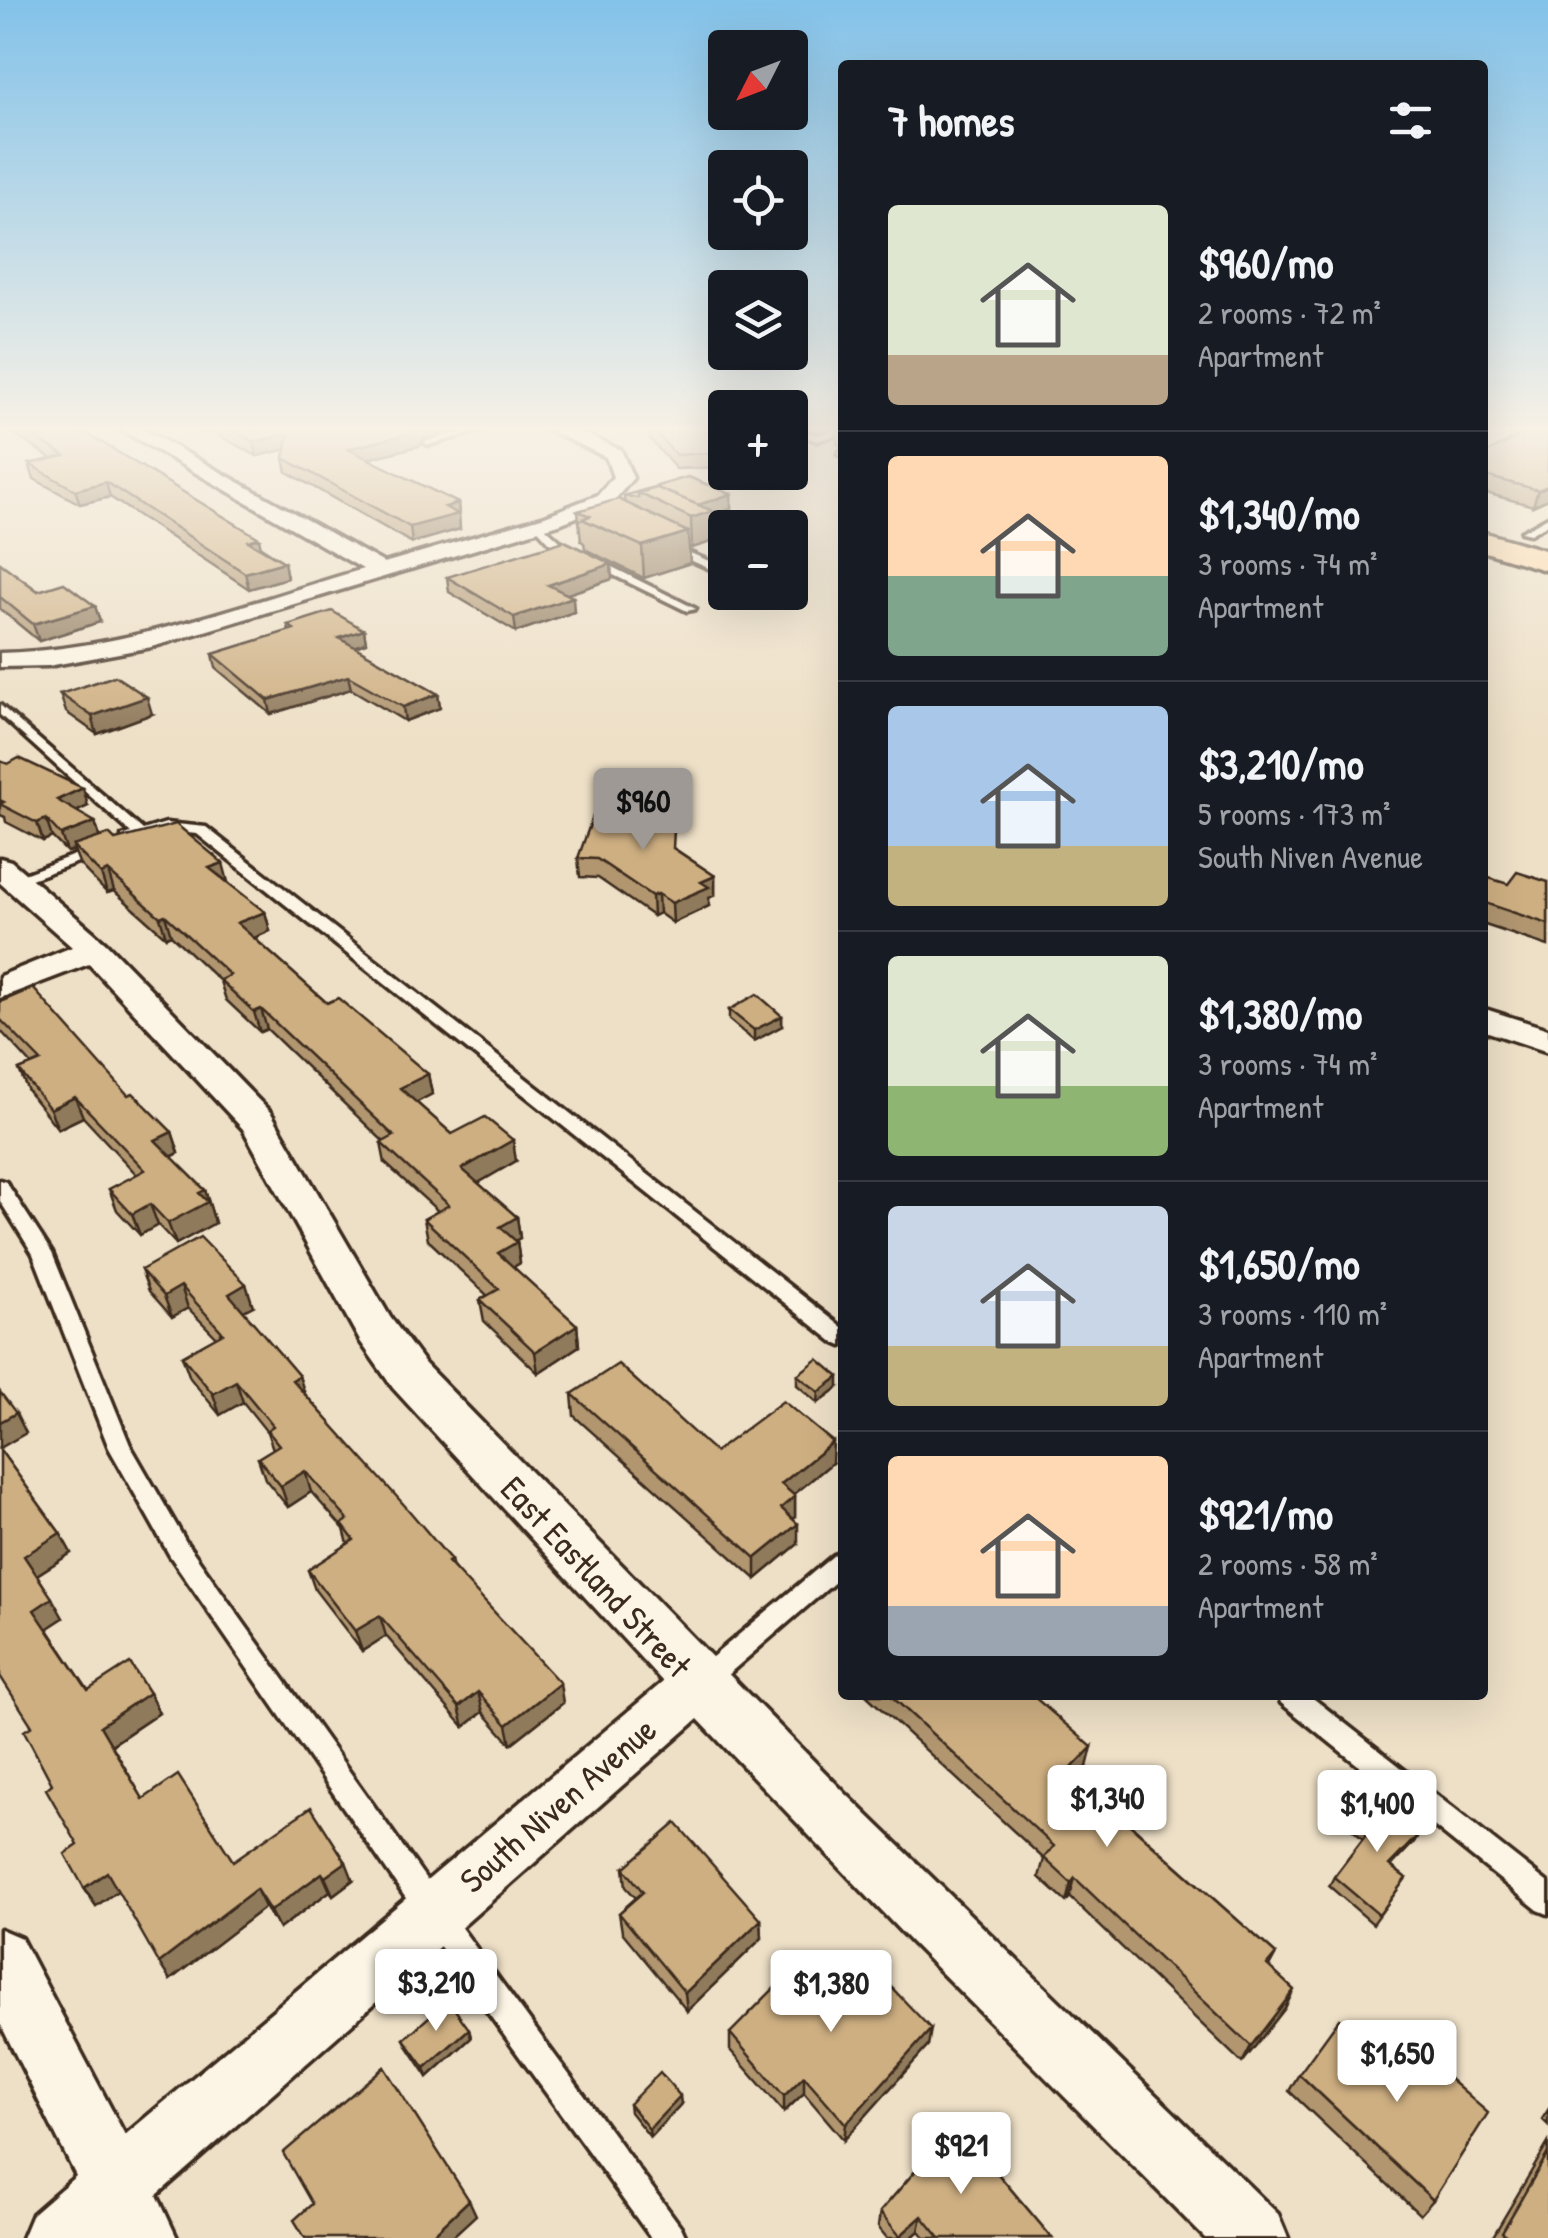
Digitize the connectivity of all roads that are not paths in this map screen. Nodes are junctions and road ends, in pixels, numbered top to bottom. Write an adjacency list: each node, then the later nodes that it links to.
1 (308, 529): 8 (street)
2 (519, 529): 8 (street)
3 (543, 529): 9 (lane)
4 (659, 542): 7 (lane)
5 (1488, 543): 6 (main road)
6 (1548, 561)
7 (708, 564)
8 (380, 570): 10 (street)
9 (691, 609)
10 (0, 660)
11 (0, 708): 12 (lane)
12 (140, 834): 13 (lane); 19 (lane)
13 (6, 874): 14 (street, East Eastland Street)
14 (94, 950): 15 (street); 21 (street, East Eastland Street)
15 (0, 988)
16 (1488, 1020): 17 (street)
17 (1548, 1041)
18 (0, 1186): 24 (lane)
19 (838, 1335)
20 (838, 1565): 21 (lane)
21 (697, 1686): 24 (street, South Niven Avenue); 29 (street, East Eastland Street)
22 (1296, 1700): 23 (lane)
23 (1548, 1900)
24 (433, 1912): 26 (street, South Niven Avenue); 28 (lane)
25 (0, 1959): 26 (street)
26 (130, 2211): 27 (street, South Niven Avenue)
27 (56, 2238)
28 (670, 2238)
29 (1254, 2238)

